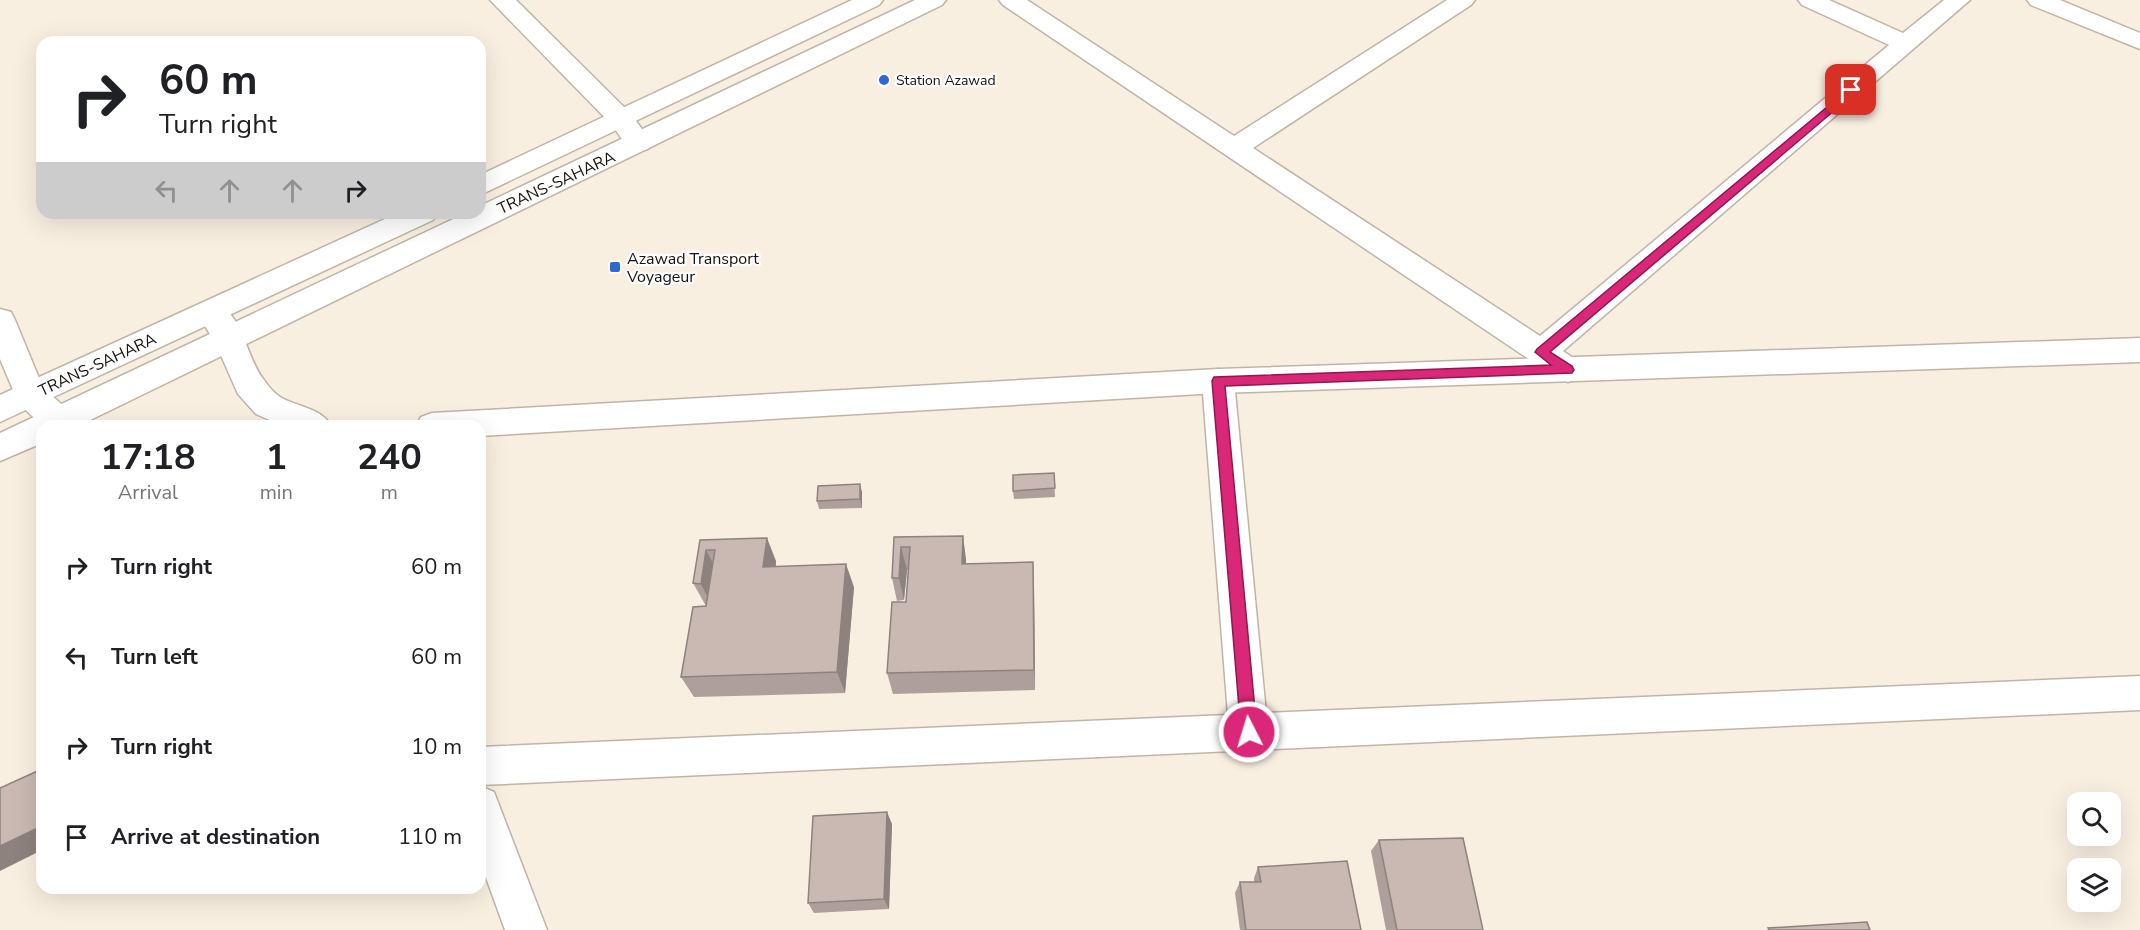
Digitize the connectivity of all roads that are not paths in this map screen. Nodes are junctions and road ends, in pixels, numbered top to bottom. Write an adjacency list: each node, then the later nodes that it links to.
1 (502, 0): 11 (street)
2 (871, 0): 11 (street, TRANS-SAHARA)
3 (934, 0): 12 (street, TRANS-SAHARA)
4 (1011, 0): 13 (street)
5 (1462, 0): 13 (street)
6 (1810, 0): 10 (street)
7 (1958, 0): 10 (street)
8 (2039, 0): 9 (street)
9 (2140, 42)
10 (1906, 44): 22 (street)
11 (622, 120): 12 (street); 14 (street, TRANS-SAHARA)
12 (639, 143): 15 (street, TRANS-SAHARA)
13 (1234, 148): 22 (street)
14 (486, 183)
15 (486, 216)
16 (410, 219): 18 (street, TRANS-SAHARA)
17 (479, 219): 20 (street, TRANS-SAHARA)
18 (211, 312): 20 (street); 25 (street, TRANS-SAHARA)
19 (0, 320): 25 (street)
20 (229, 338): 28 (street, TRANS-SAHARA); 29 (street)
21 (2140, 351): 23 (street)
22 (1541, 352): 23 (street)
23 (1568, 370): 24 (street)
24 (1218, 381): 30 (street); 34 (street)
25 (30, 396): 26 (street, TRANS-SAHARA); 27 (street)
26 (0, 409)
27 (52, 420)
28 (67, 420)
29 (301, 420)
30 (486, 423)
31 (36, 433): 32 (street, TRANS-SAHARA)
32 (0, 448)
33 (2140, 693): 34 (street)
34 (1249, 732): 35 (street)
35 (486, 766)
36 (486, 822): 37 (street)
37 (526, 930)

